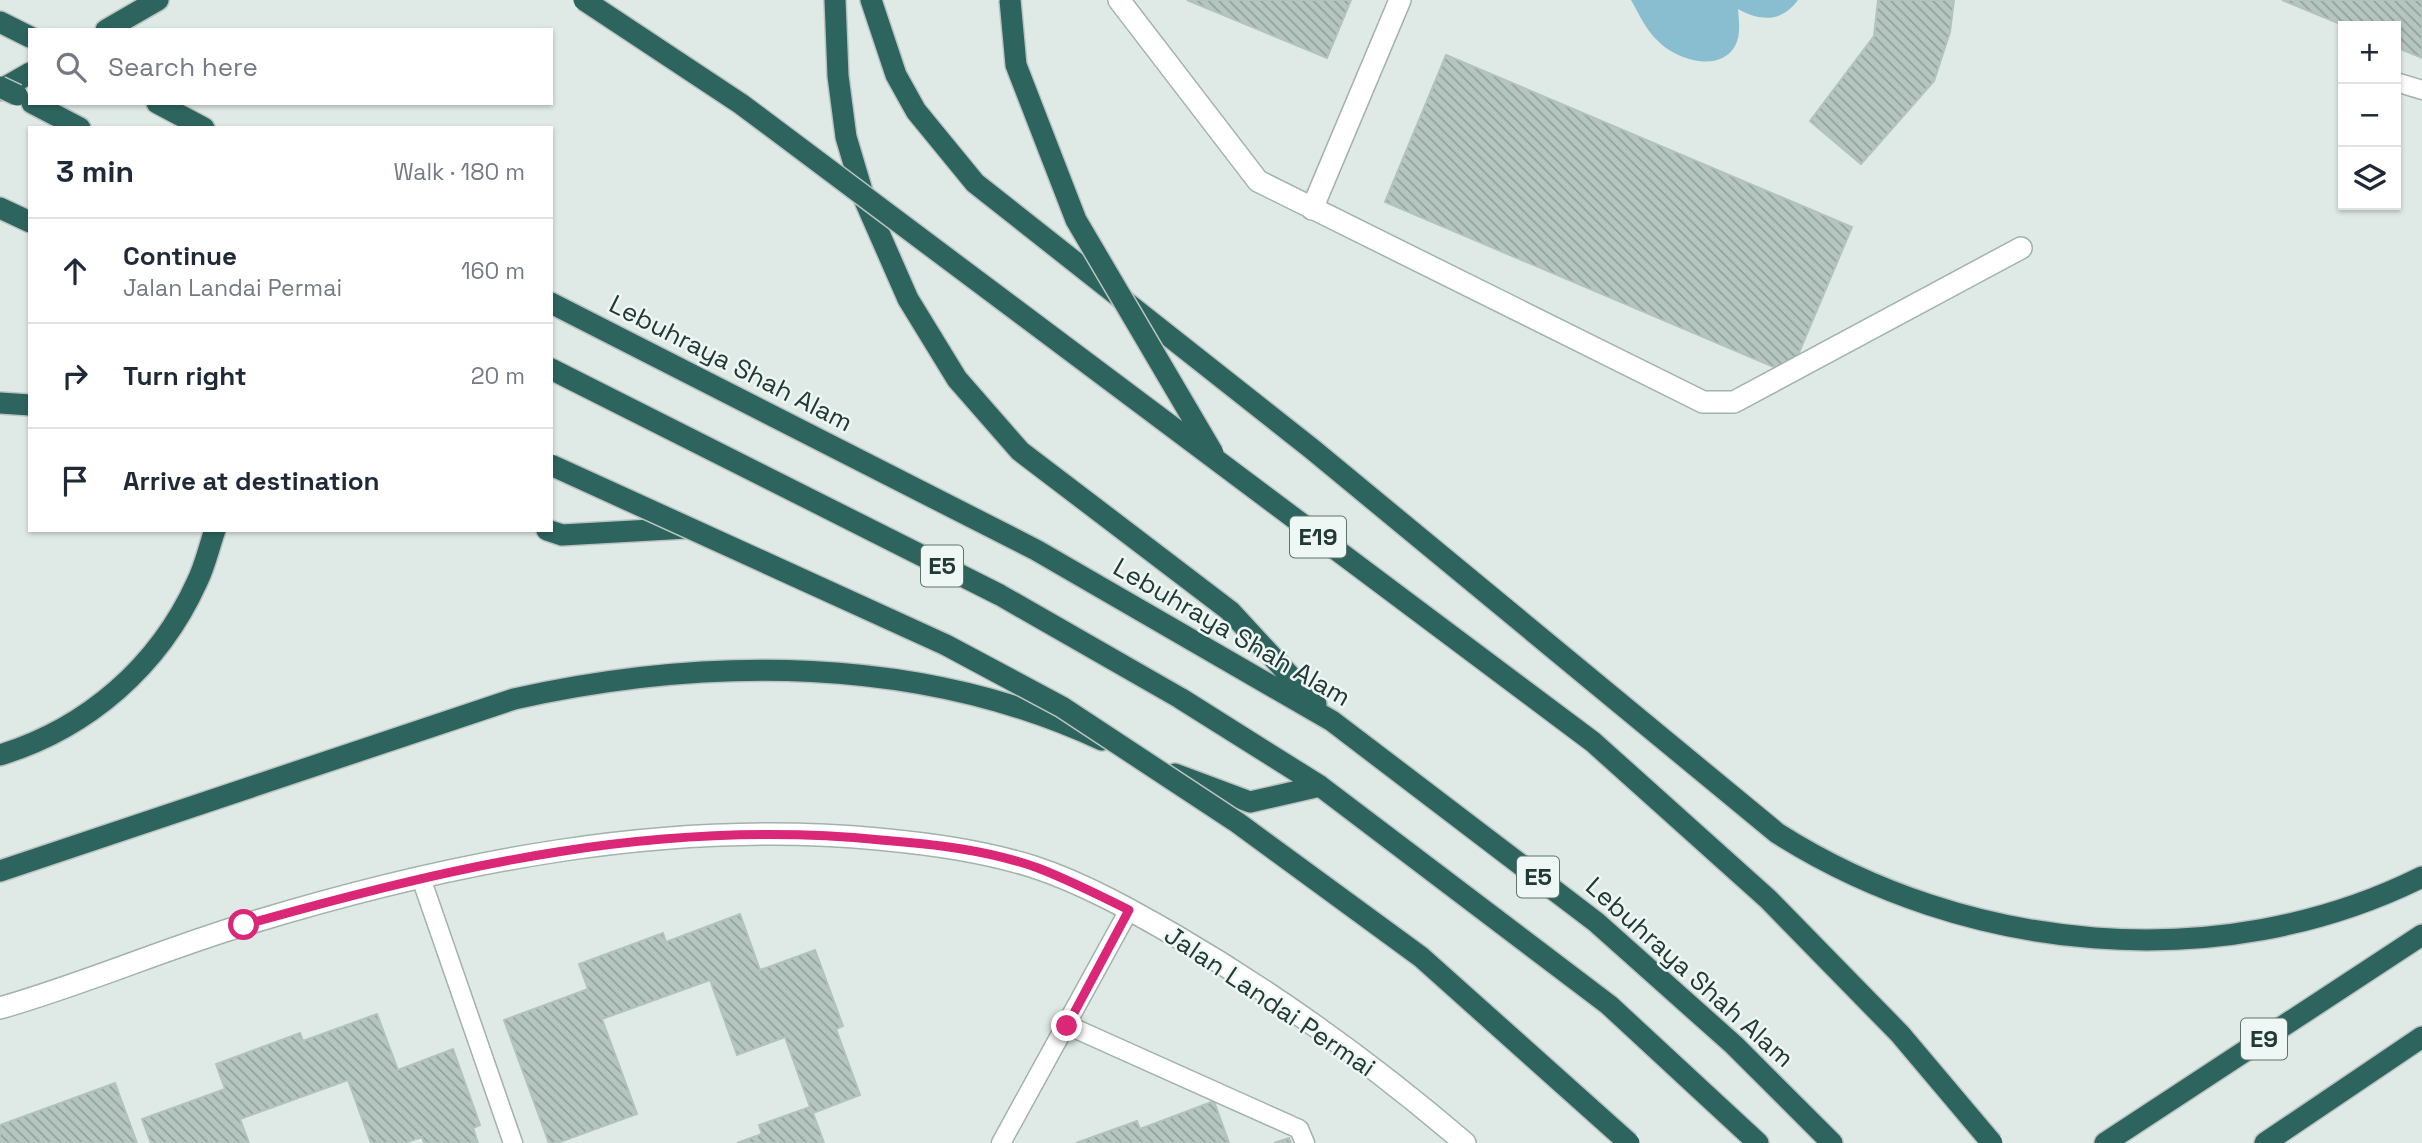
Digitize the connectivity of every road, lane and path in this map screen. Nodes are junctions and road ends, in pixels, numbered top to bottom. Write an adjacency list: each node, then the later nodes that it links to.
1 (158, 0): 9 (highway)
2 (584, 0): 28 (highway, E19, bridge)
3 (835, 0): 33 (highway)
4 (871, 0): 37 (highway)
5 (1010, 0): 28 (highway, bridge)
6 (1119, 0): 21 (street)
7 (1400, 0): 21 (street)
8 (0, 22): 10 (highway)
9 (109, 28)
10 (28, 36)
11 (28, 76): 14 (highway)
12 (2401, 84): 13 (lane)
13 (2422, 90)
14 (16, 95): 17 (highway)
15 (35, 105): 18 (highway)
16 (161, 105): 19 (highway)
17 (40, 126)
18 (76, 126)
19 (200, 126)
20 (0, 208): 22 (highway)
21 (1312, 209): 23 (street)
22 (28, 221)
23 (2021, 248)
24 (553, 304): 33 (highway, Lebuhraya Shah Alam / E5)
25 (553, 370): 35 (highway, E5)
26 (0, 403): 27 (highway)
27 (28, 404)
28 (1220, 463): 51 (highway, E19, bridge)
29 (553, 466): 30 (highway, bridge)
30 (687, 528): 32 (highway); 48 (highway, bridge)
31 (214, 532): 34 (highway)
32 (552, 532)
33 (1332, 721): 50 (highway, Lebuhraya Shah Alam / E5)
34 (0, 755)
35 (1320, 786): 36 (highway); 49 (highway, E5)
36 (0, 871)
37 (2422, 877)
38 (421, 878): 39 (street, Jalan Landai Permai); 41 (street, Jalan Landai Permai); 44 (lane)
39 (1129, 910): 42 (lane); 47 (street, Jalan Landai Permai)
40 (2422, 935): 52 (highway, E9)
41 (0, 1008)
42 (1067, 1026): 45 (lane); 46 (lane)
43 (2422, 1037): 53 (highway)
44 (513, 1143)
45 (1001, 1143)
46 (1305, 1143)
47 (1465, 1143)
48 (1629, 1143)
49 (1758, 1143)
50 (1832, 1143)
51 (1992, 1143)
52 (2105, 1143)
53 (2265, 1143)

